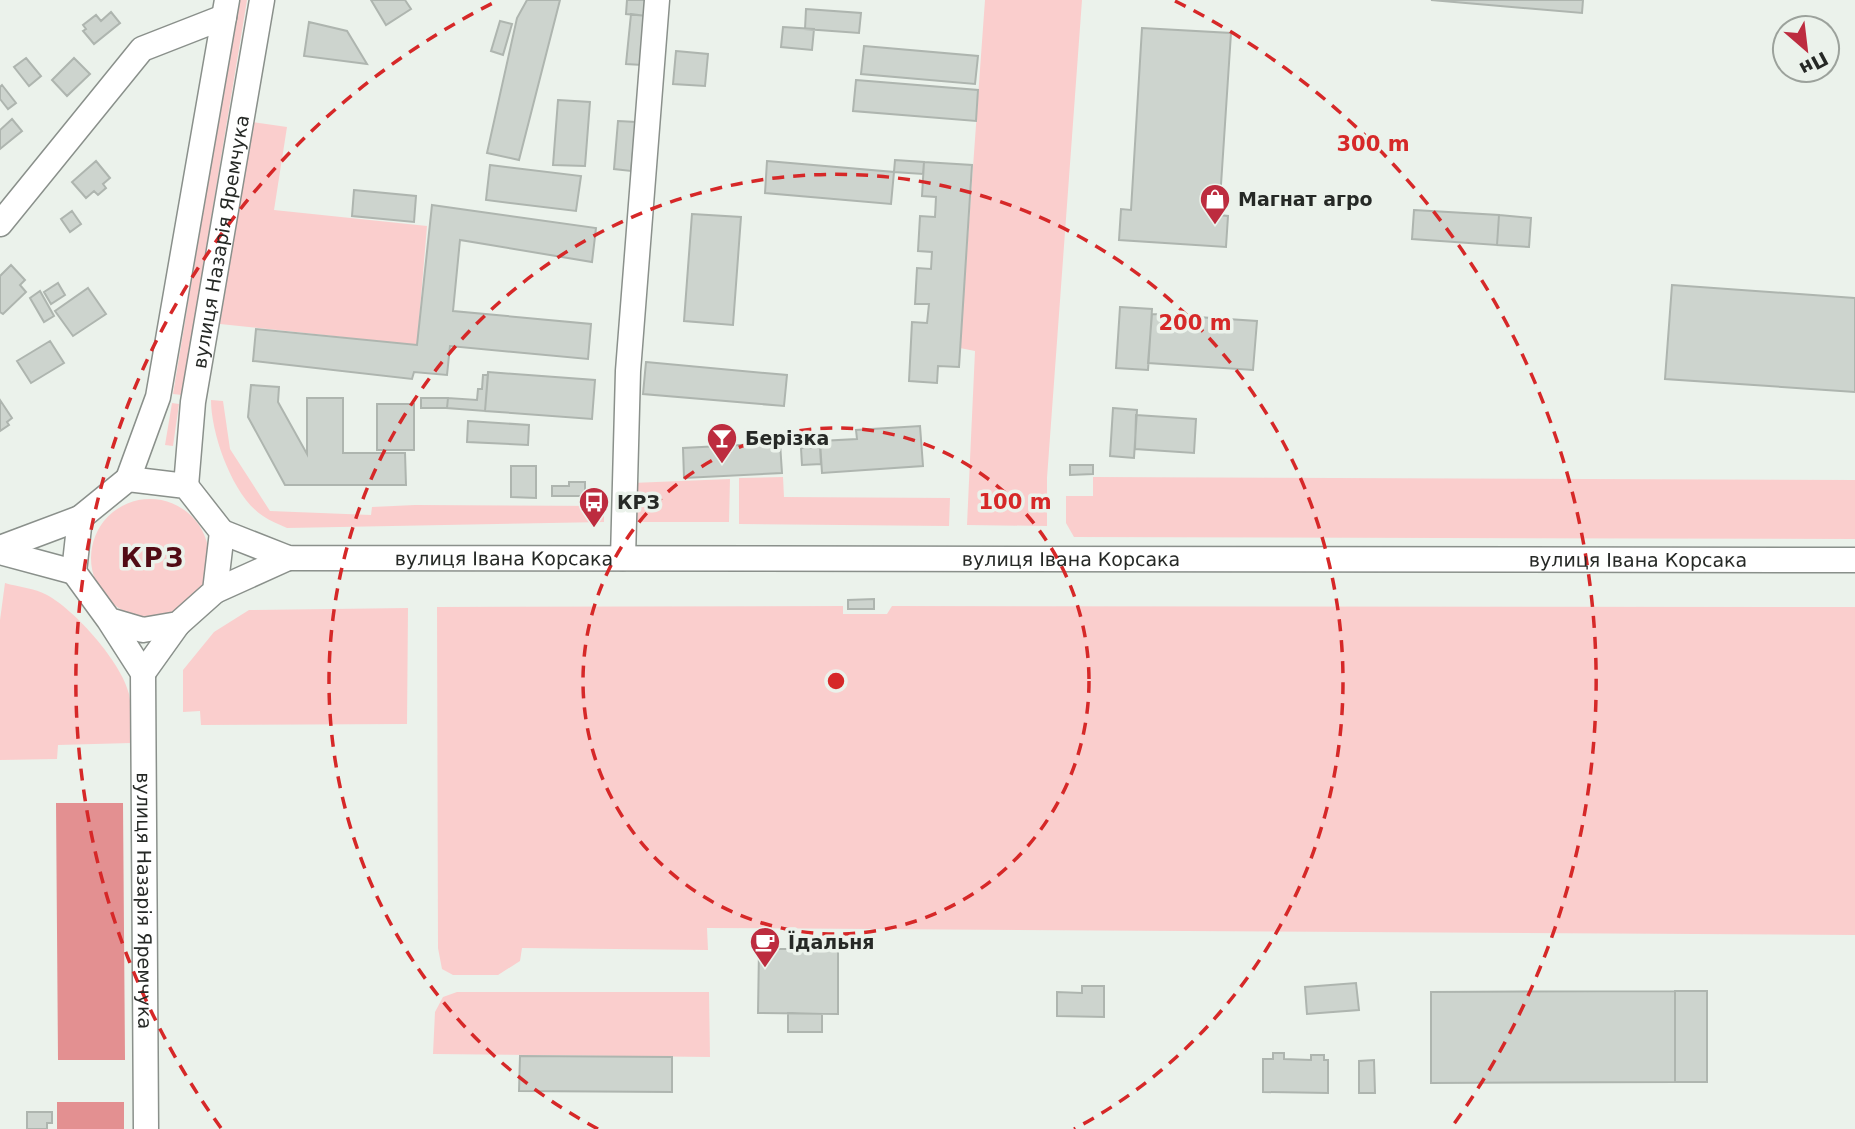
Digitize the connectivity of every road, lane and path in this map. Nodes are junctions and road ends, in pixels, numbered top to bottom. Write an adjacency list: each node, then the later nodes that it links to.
1 (262, 0): 6 (street, вулиця Назарія Яремчука)
2 (657, 0): 11 (street)
3 (226, 8): 4 (street); 5 (street, вулиця Назарія Яремчука)
4 (0, 224)
5 (128, 479): 6 (street); 7 (street)
6 (186, 486): 8 (street)
7 (80, 518): 9 (street); 13 (street)
8 (222, 532): 10 (street); 14 (street)
9 (0, 550): 13 (street)
10 (288, 558): 11 (street, вулиця Івана Корсака); 14 (street)
11 (623, 558): 12 (street, вулиця Івана Корсака)
12 (1855, 560)
13 (74, 572): 15 (street)
14 (215, 591): 16 (street)
15 (109, 620): 16 (street); 17 (street)
16 (178, 624): 17 (street)
17 (143, 673): 18 (street, вулиця Назарія Яремчука)
18 (146, 1129)

